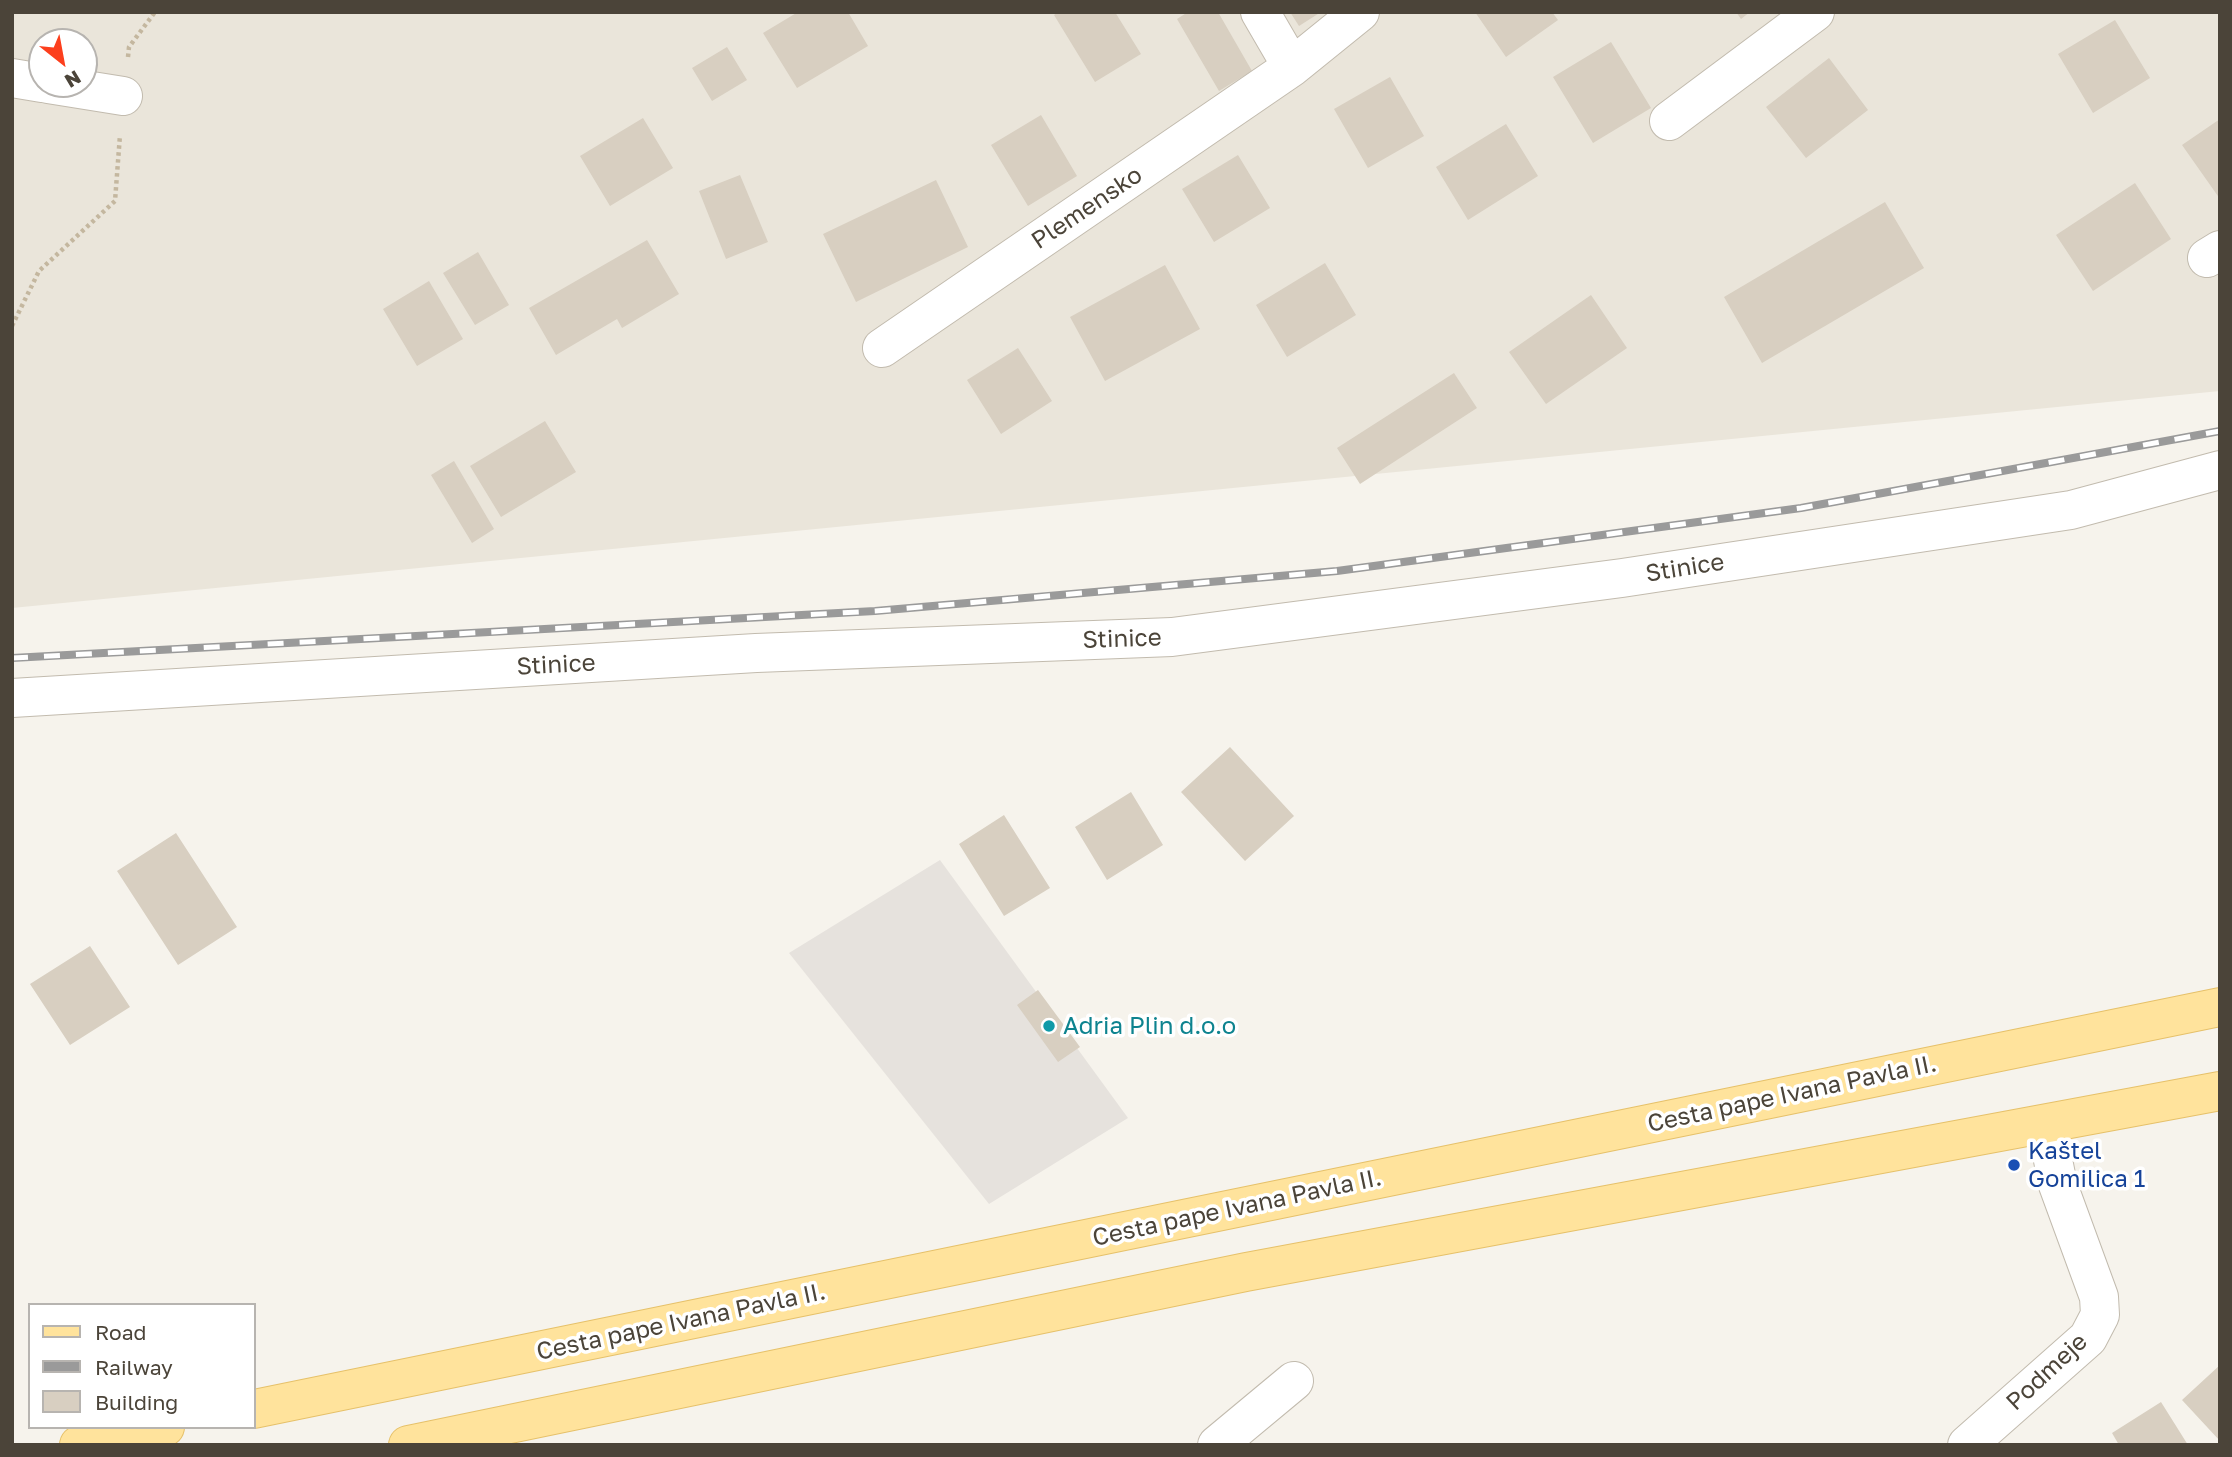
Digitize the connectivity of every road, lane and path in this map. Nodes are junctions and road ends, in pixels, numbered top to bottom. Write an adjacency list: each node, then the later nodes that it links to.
1 (155, 12): 7 (path)
2 (1260, 12): 5 (street)
3 (1360, 12): 5 (street, Plemensko)
4 (1815, 12): 8 (street)
5 (1292, 67): 10 (street, Plemensko)
6 (98, 92): 7 (street)
7 (123, 96): 9 (path)
8 (1669, 121)
9 (12, 326)
10 (882, 348)
11 (2220, 470): 12 (street, Stinice)
12 (12, 698)
13 (2220, 1007): 17 (main road, Cesta pape Ivana Pavla II.)
14 (2220, 1091): 15 (main road)
15 (2046, 1125): 20 (main road); 22 (street, Podmeje)
16 (1294, 1381): 21 (street)
17 (256, 1409)
18 (155, 1429): 19 (main road)
19 (79, 1445)
20 (408, 1445)
21 (1217, 1445)
22 (1967, 1445)

